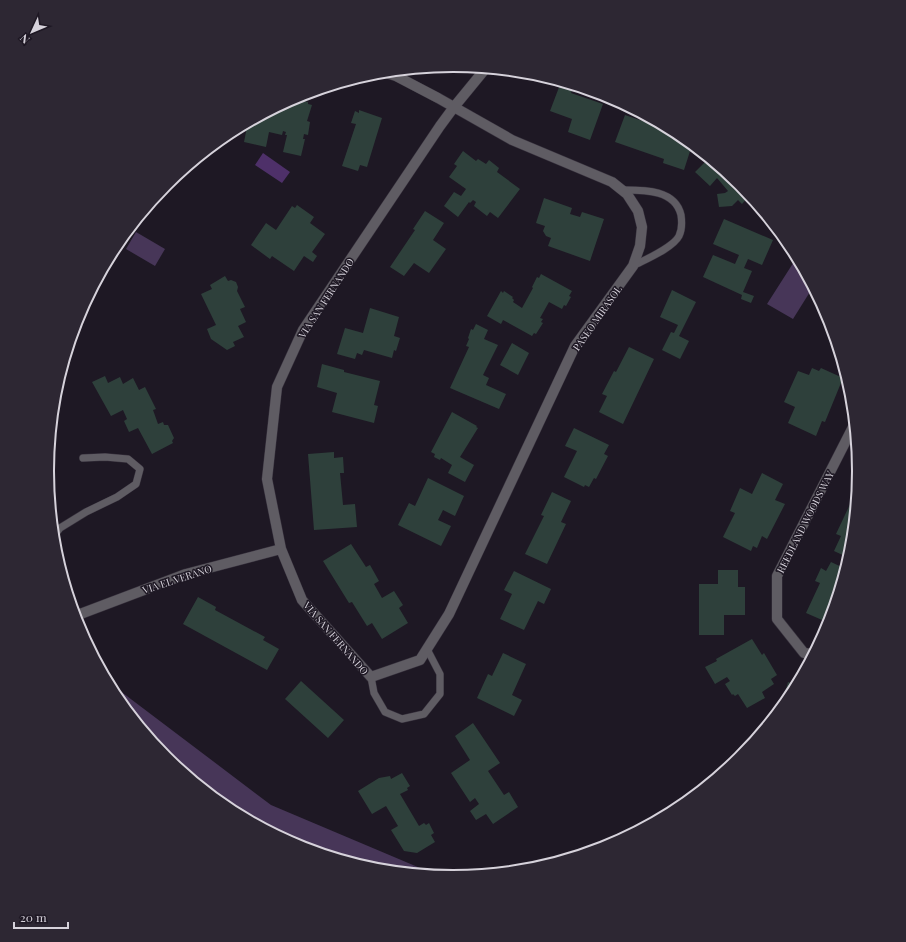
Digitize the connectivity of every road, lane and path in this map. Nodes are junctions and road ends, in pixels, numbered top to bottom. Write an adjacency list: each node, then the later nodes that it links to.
1 (482, 73): 3 (street, VIA SAN FERNANDO)
2 (396, 76): 3 (street, PASEO MIRASOL)
3 (454, 107): 4 (street, PASEO MIRASOL); 9 (street, VIA SAN FERNANDO)
4 (622, 190): 5 (street, PASEO MIRASOL); 5 (lane)
5 (633, 266): 11 (street, PASEO MIRASOL)
6 (850, 433): 12 (street, REEDLAND WOODS WAY)
7 (83, 458): 8 (lane)
8 (58, 530)
9 (281, 549): 10 (street, VIA EL VERANO); 13 (street, VIA SAN FERNANDO)
10 (80, 614)
11 (427, 649): 13 (street, PASEO MIRASOL); 13 (lane)
12 (808, 653)
13 (371, 678)

